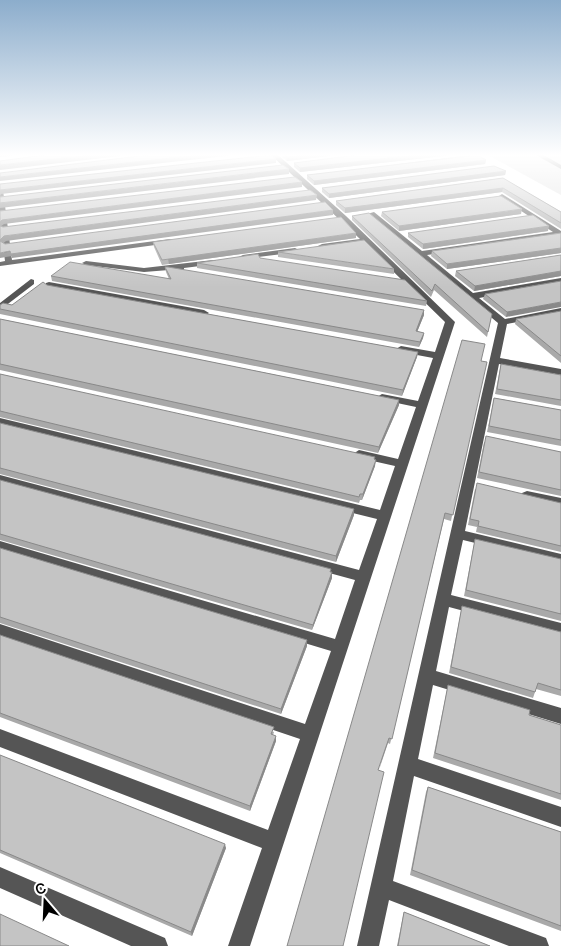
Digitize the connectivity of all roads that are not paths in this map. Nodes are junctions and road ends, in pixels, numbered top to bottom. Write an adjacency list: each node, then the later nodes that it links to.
1 (0, 198): 5 (lane)
2 (321, 198): 13 (lane)
3 (505, 198): 7 (lane)
4 (12, 211): 5 (lane)
5 (2, 212): 10 (lane)
6 (371, 214): 18 (lane)
7 (533, 216): 8 (lane); 11 (lane)
8 (523, 217)
9 (14, 227): 10 (lane)
10 (4, 228): 15 (lane)
11 (560, 233): 18 (lane)
12 (176, 240): 21 (lane)
13 (366, 240): 16 (lane); 26 (lane)
14 (16, 244): 15 (lane)
15 (6, 245): 21 (lane)
16 (317, 247)
17 (307, 248): 19 (lane)
18 (420, 254): 30 (lane)
19 (248, 257): 20 (lane); 23 (lane)
20 (277, 261)
21 (4, 263)
22 (86, 263): 23 (lane)
23 (169, 268): 24 (lane)
24 (198, 273)
25 (390, 278): 26 (lane)
26 (408, 281): 34 (lane)
27 (561, 281): 30 (lane)
28 (30, 282): 31 (lane)
29 (49, 285): 35 (lane)
30 (472, 296): 37 (lane)
31 (2, 304)
32 (423, 311): 34 (lane)
33 (556, 312): 36 (lane); 37 (lane)
34 (443, 314): 39 (lane)
35 (215, 315)
36 (561, 321)
37 (504, 322): 40 (lane)
38 (390, 347): 39 (lane)
39 (439, 356): 43 (lane)
40 (495, 360): 41 (lane); 51 (lane)
41 (561, 372)
42 (374, 395): 43 (lane)
43 (422, 405): 46 (lane)
44 (0, 422): 50 (lane)
45 (344, 451): 46 (lane)
46 (402, 464): 50 (lane)
47 (0, 479): 54 (lane)
48 (515, 493): 49 (lane)
49 (561, 503)
50 (385, 516): 54 (lane)
51 (458, 534): 53 (lane); 55 (lane)
52 (0, 546): 58 (lane)
53 (561, 559)
54 (364, 577): 58 (lane)
55 (444, 599): 56 (lane); 59 (lane)
56 (561, 630)
57 (0, 631): 61 (lane)
58 (340, 647): 61 (lane)
59 (427, 676): 60 (lane); 63 (lane)
60 (561, 716)
61 (311, 734): 65 (lane)
62 (0, 738): 65 (lane)
63 (408, 765): 64 (lane); 67 (lane)
64 (561, 817)
65 (274, 842): 69 (lane)
66 (0, 877): 68 (lane)
67 (381, 887): 70 (lane); 71 (lane)
68 (157, 946)
69 (239, 946)
70 (368, 946)
71 (538, 946)

